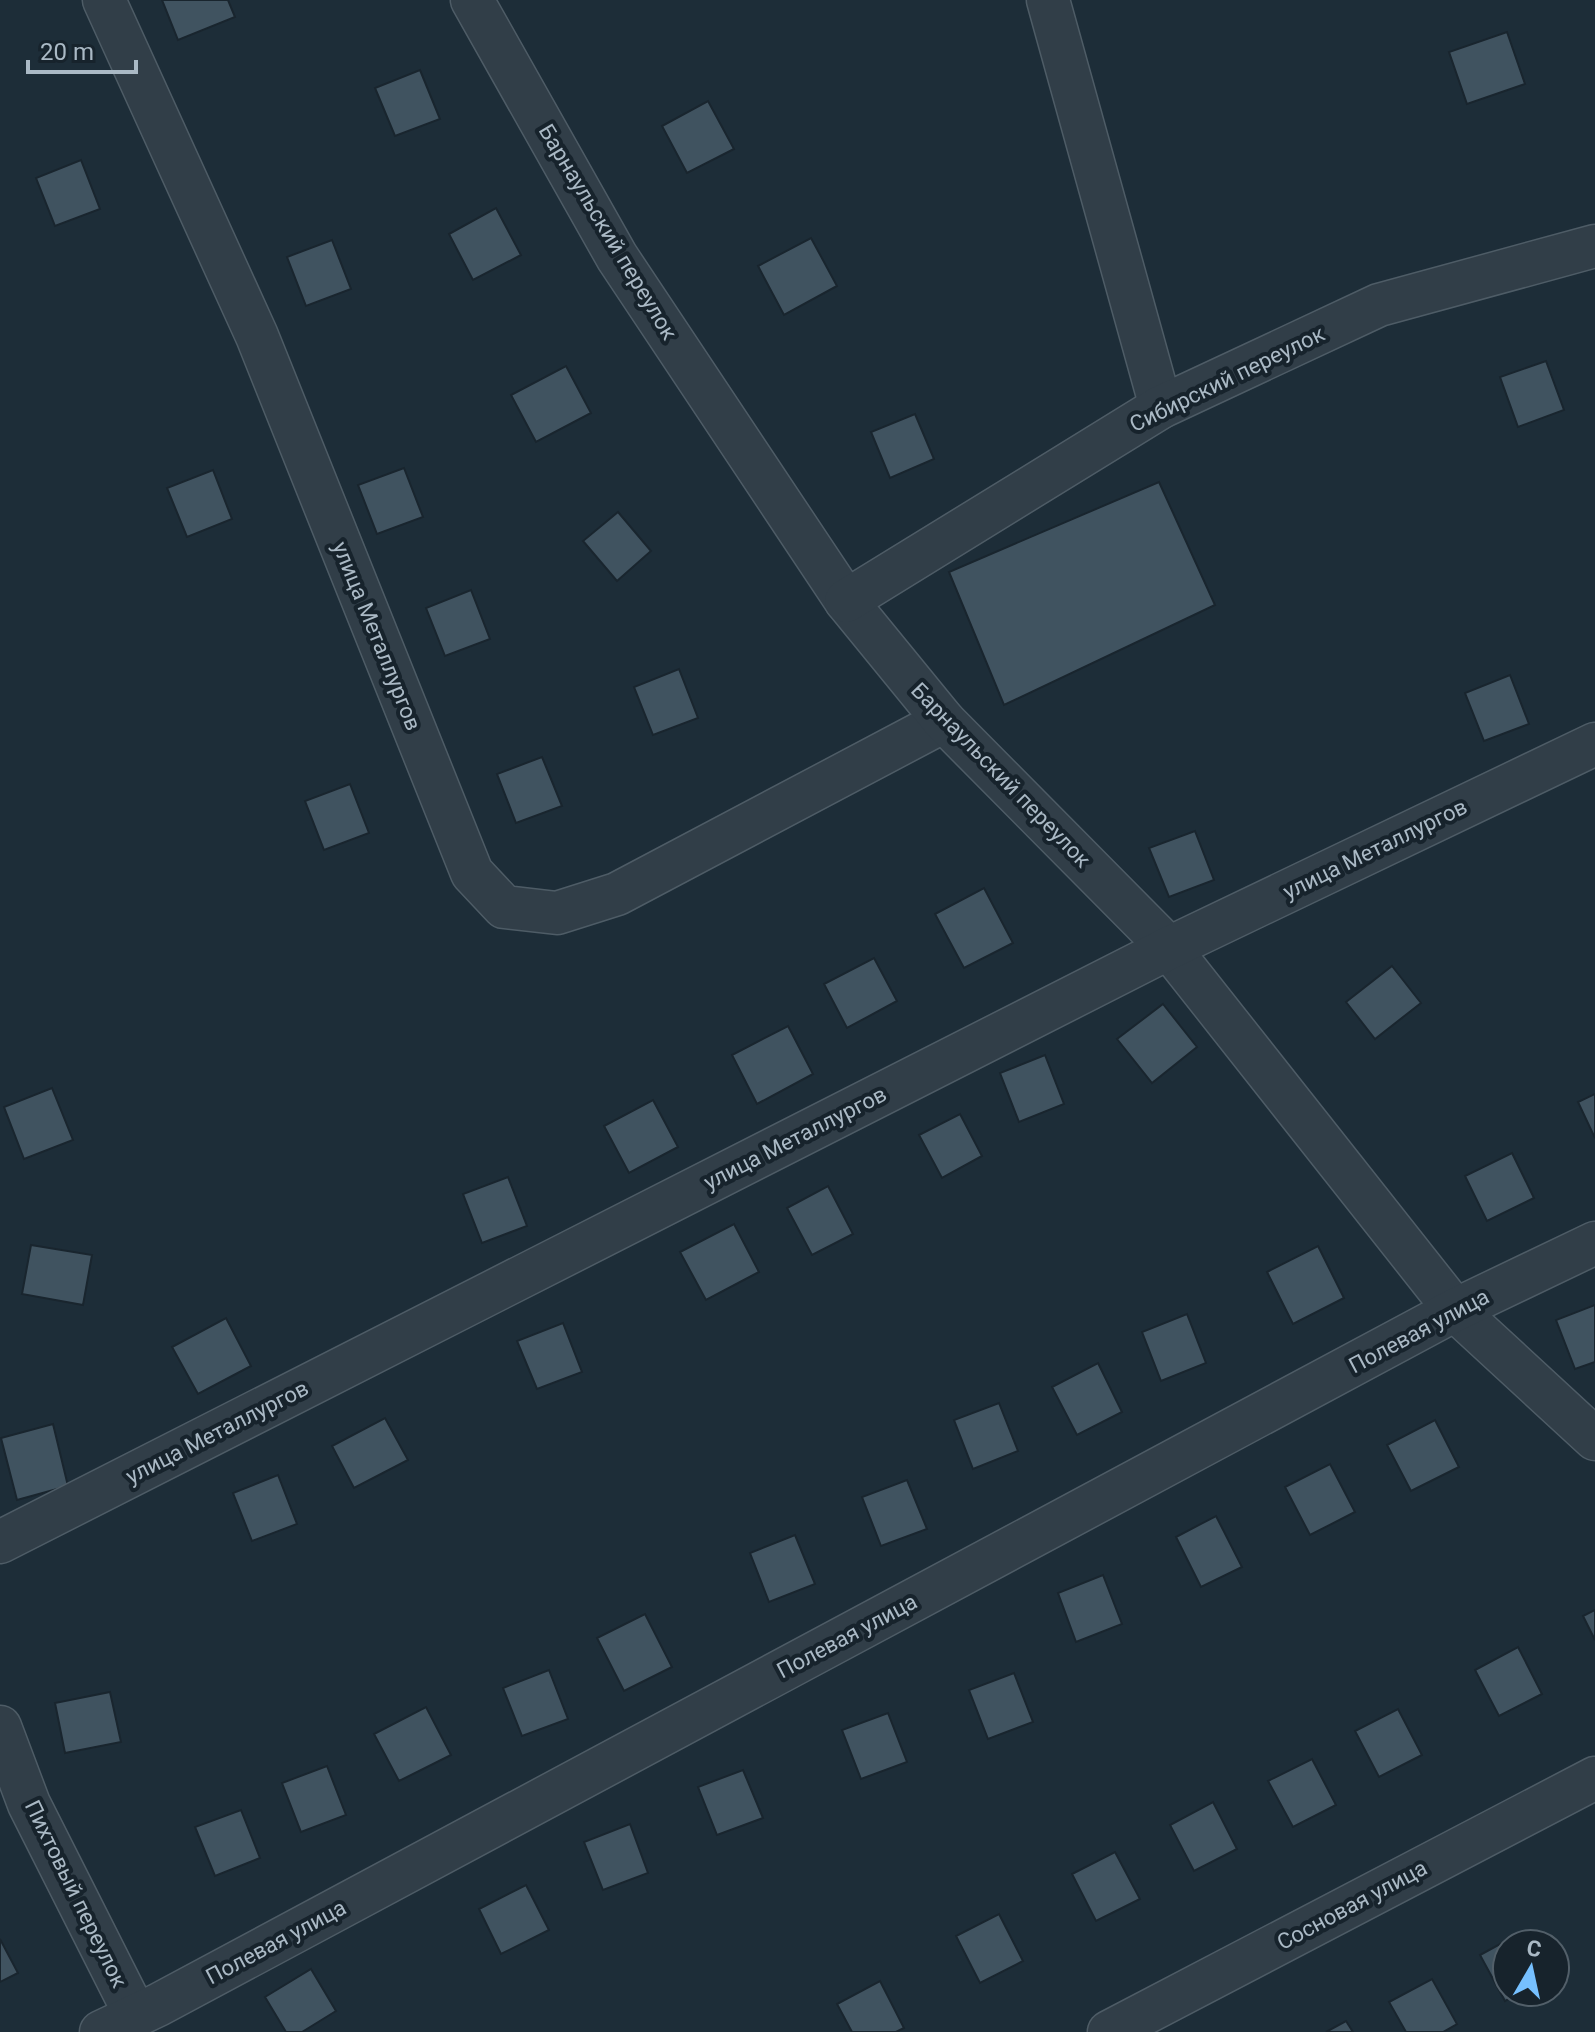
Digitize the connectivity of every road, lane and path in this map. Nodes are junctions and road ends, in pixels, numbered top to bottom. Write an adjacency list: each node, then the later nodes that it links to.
1 (104, 0): 7 (street, улица Металлургов)
2 (472, 0): 6 (street, Барнаульский переулок)
3 (1048, 0): 5 (street)
4 (1595, 246): 5 (street, Сибирский переулок)
5 (1161, 407): 6 (street, Сибирский переулок)
6 (846, 601): 7 (street, Барнаульский переулок)
7 (944, 721): 9 (street, Барнаульский переулок)
8 (1595, 744): 9 (street, улица Металлургов)
9 (1169, 948): 11 (street, Барнаульский переулок); 13 (street, улица Металлургов)
10 (1595, 1243): 11 (street, Полевая улица)
11 (1455, 1310): 12 (street, Барнаульский переулок); 16 (street, Полевая улица)
12 (1595, 1439)
13 (0, 1542)
14 (0, 1727): 16 (street, Пихтовый переулок)
15 (1595, 1778): 17 (street, Сосновая улица)
16 (142, 2021)
17 (1109, 2032)

